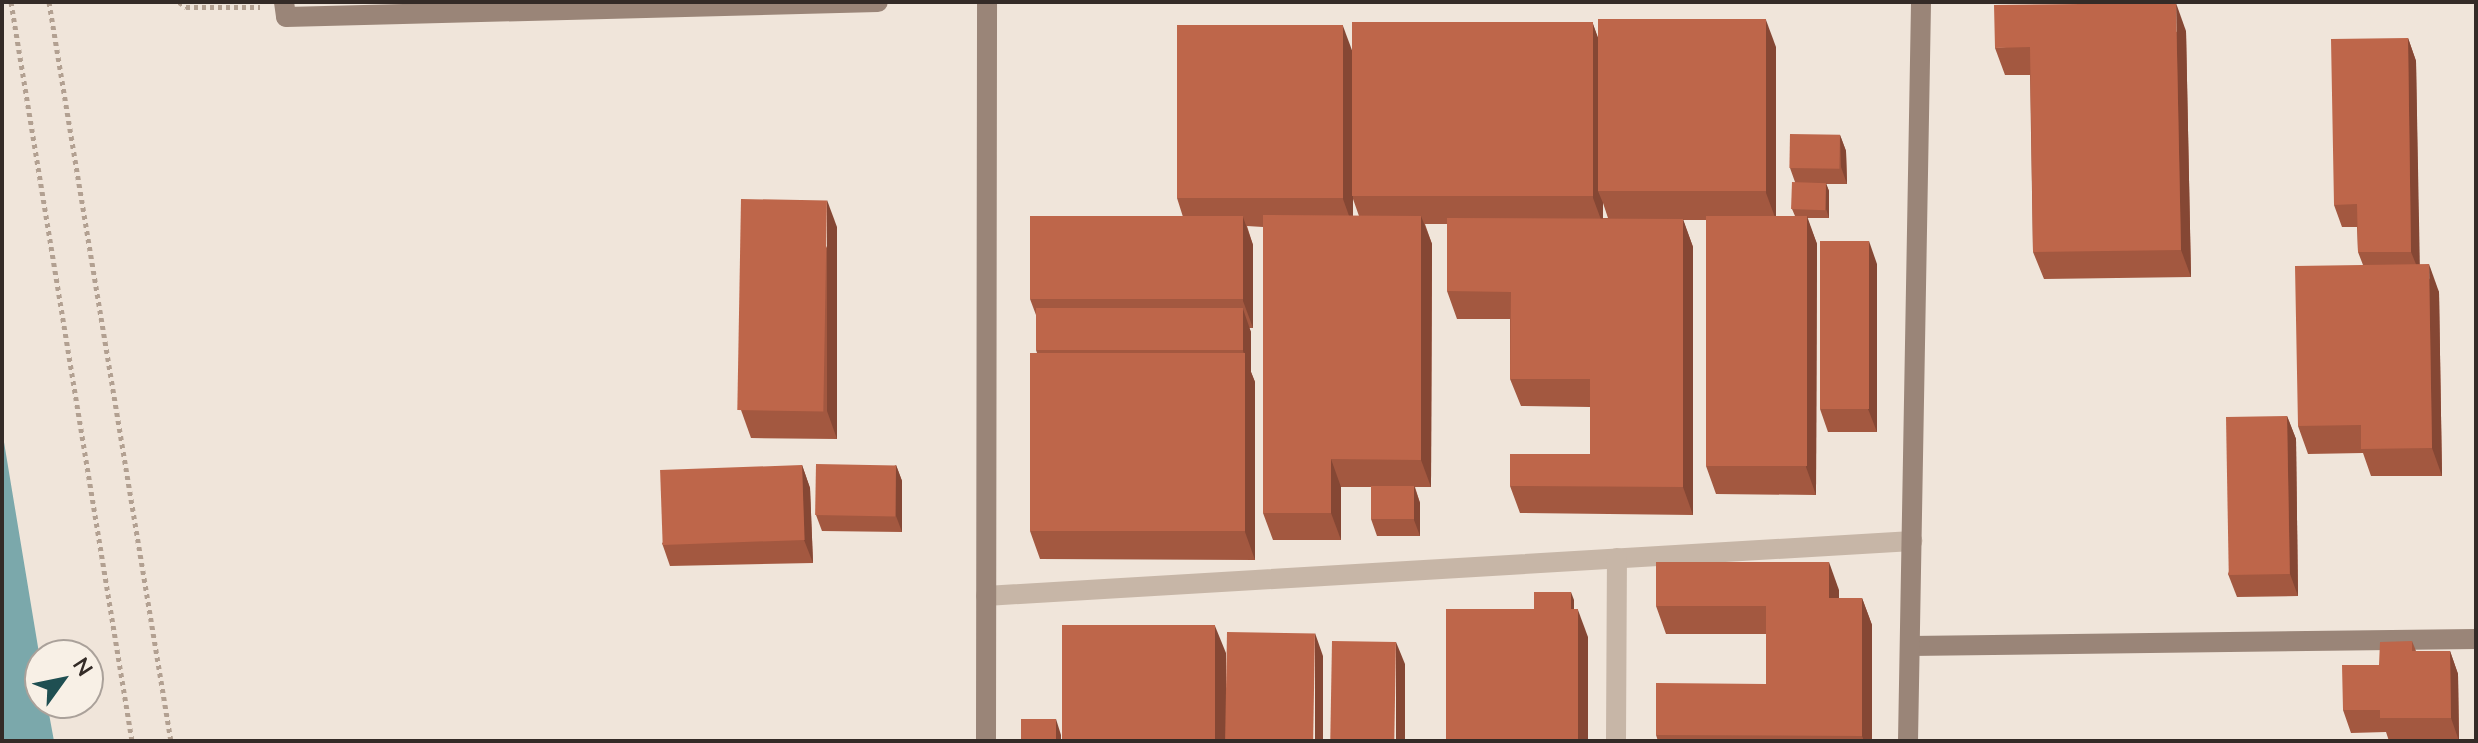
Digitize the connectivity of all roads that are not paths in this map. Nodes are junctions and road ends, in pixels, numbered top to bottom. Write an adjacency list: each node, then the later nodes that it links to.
1 (284, 2): 2 (street)
2 (878, 2)
3 (987, 2): 7 (street)
4 (1921, 2): 5 (street)
5 (1912, 541): 6 (street); 9 (street)
6 (1617, 558): 7 (street); 11 (street)
7 (986, 596): 10 (street)
8 (2476, 639): 9 (street)
9 (1910, 646): 12 (street)
10 (986, 741)
11 (1616, 741)
12 (1908, 741)

